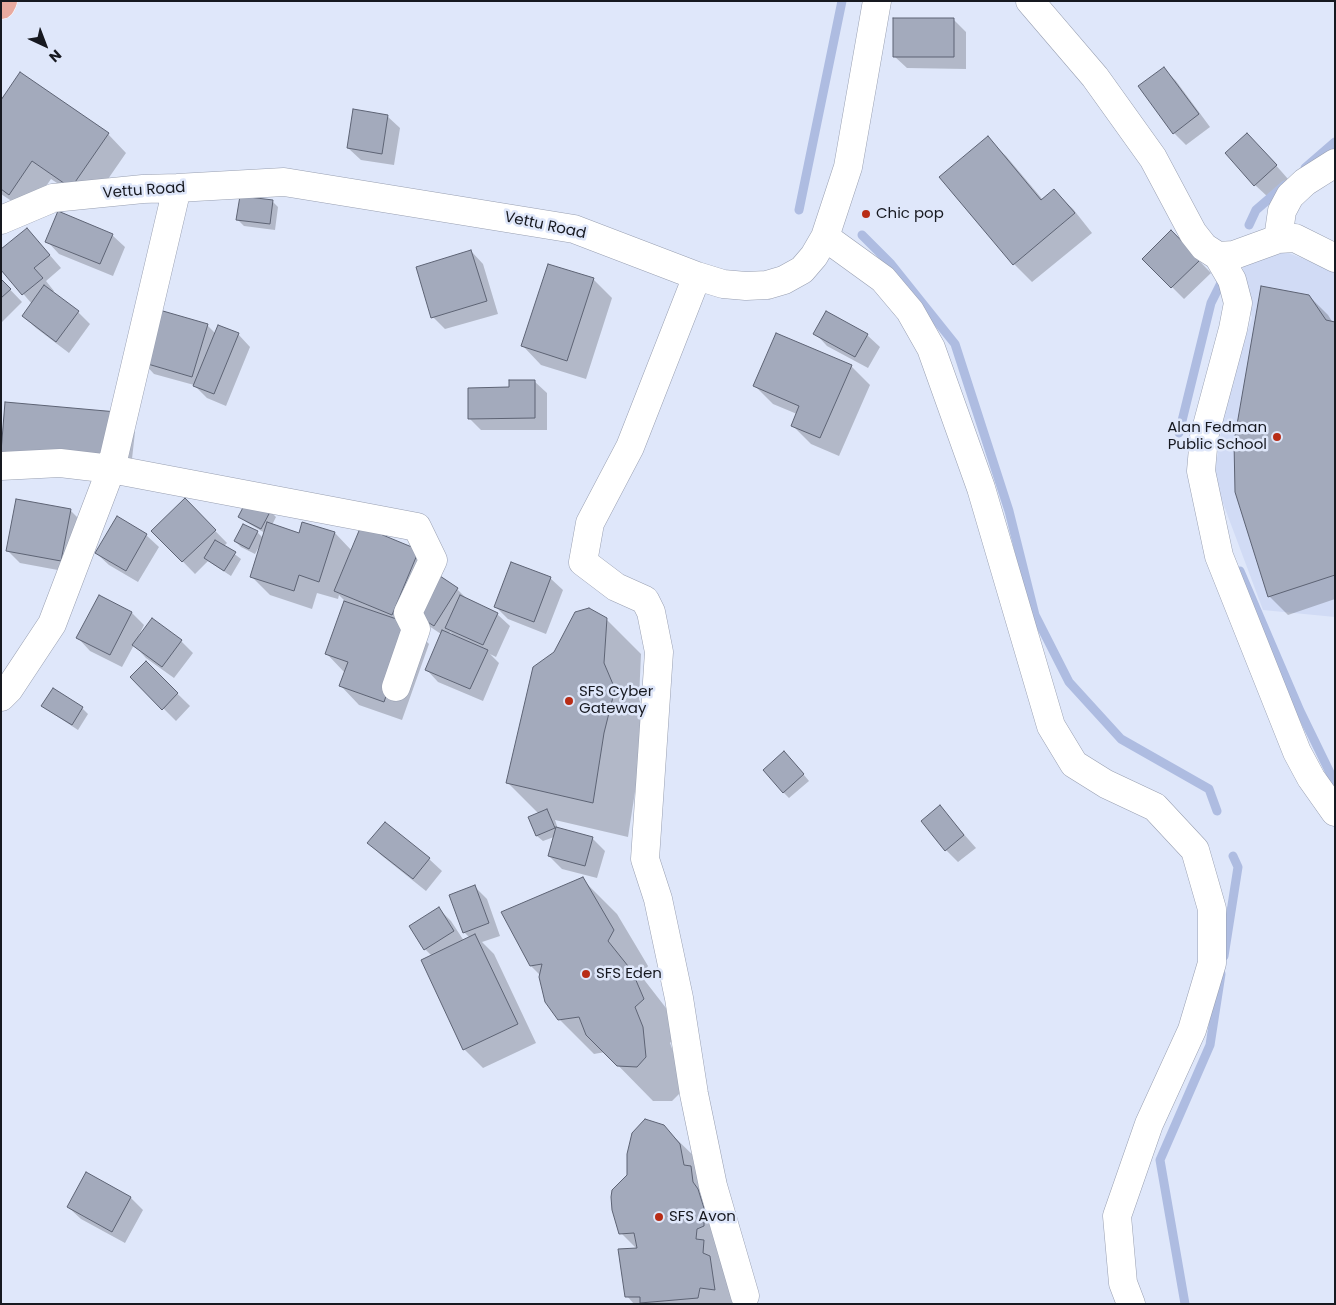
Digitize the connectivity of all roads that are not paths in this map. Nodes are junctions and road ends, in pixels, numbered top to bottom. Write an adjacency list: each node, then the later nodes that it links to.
1 (3, 1): 4 (main road)
2 (877, 1): 8 (street, Vettu Road)
3 (1030, 1): 10 (street)
4 (1, 5)
5 (1335, 163): 9 (street)
6 (177, 188): 7 (street, Vettu Road); 12 (street, Vettu Road); 14 (street)
7 (1, 220)
8 (825, 237): 12 (street, Vettu Road); 19 (street)
9 (1278, 239): 10 (street); 11 (street)
10 (1218, 256): 17 (street)
11 (1335, 258)
12 (697, 276): 18 (street)
13 (1, 466): 14 (street)
14 (111, 469): 15 (street); 16 (street)
15 (396, 687)
16 (1, 697)
17 (1335, 812)
18 (745, 1296)
19 (1131, 1304)

